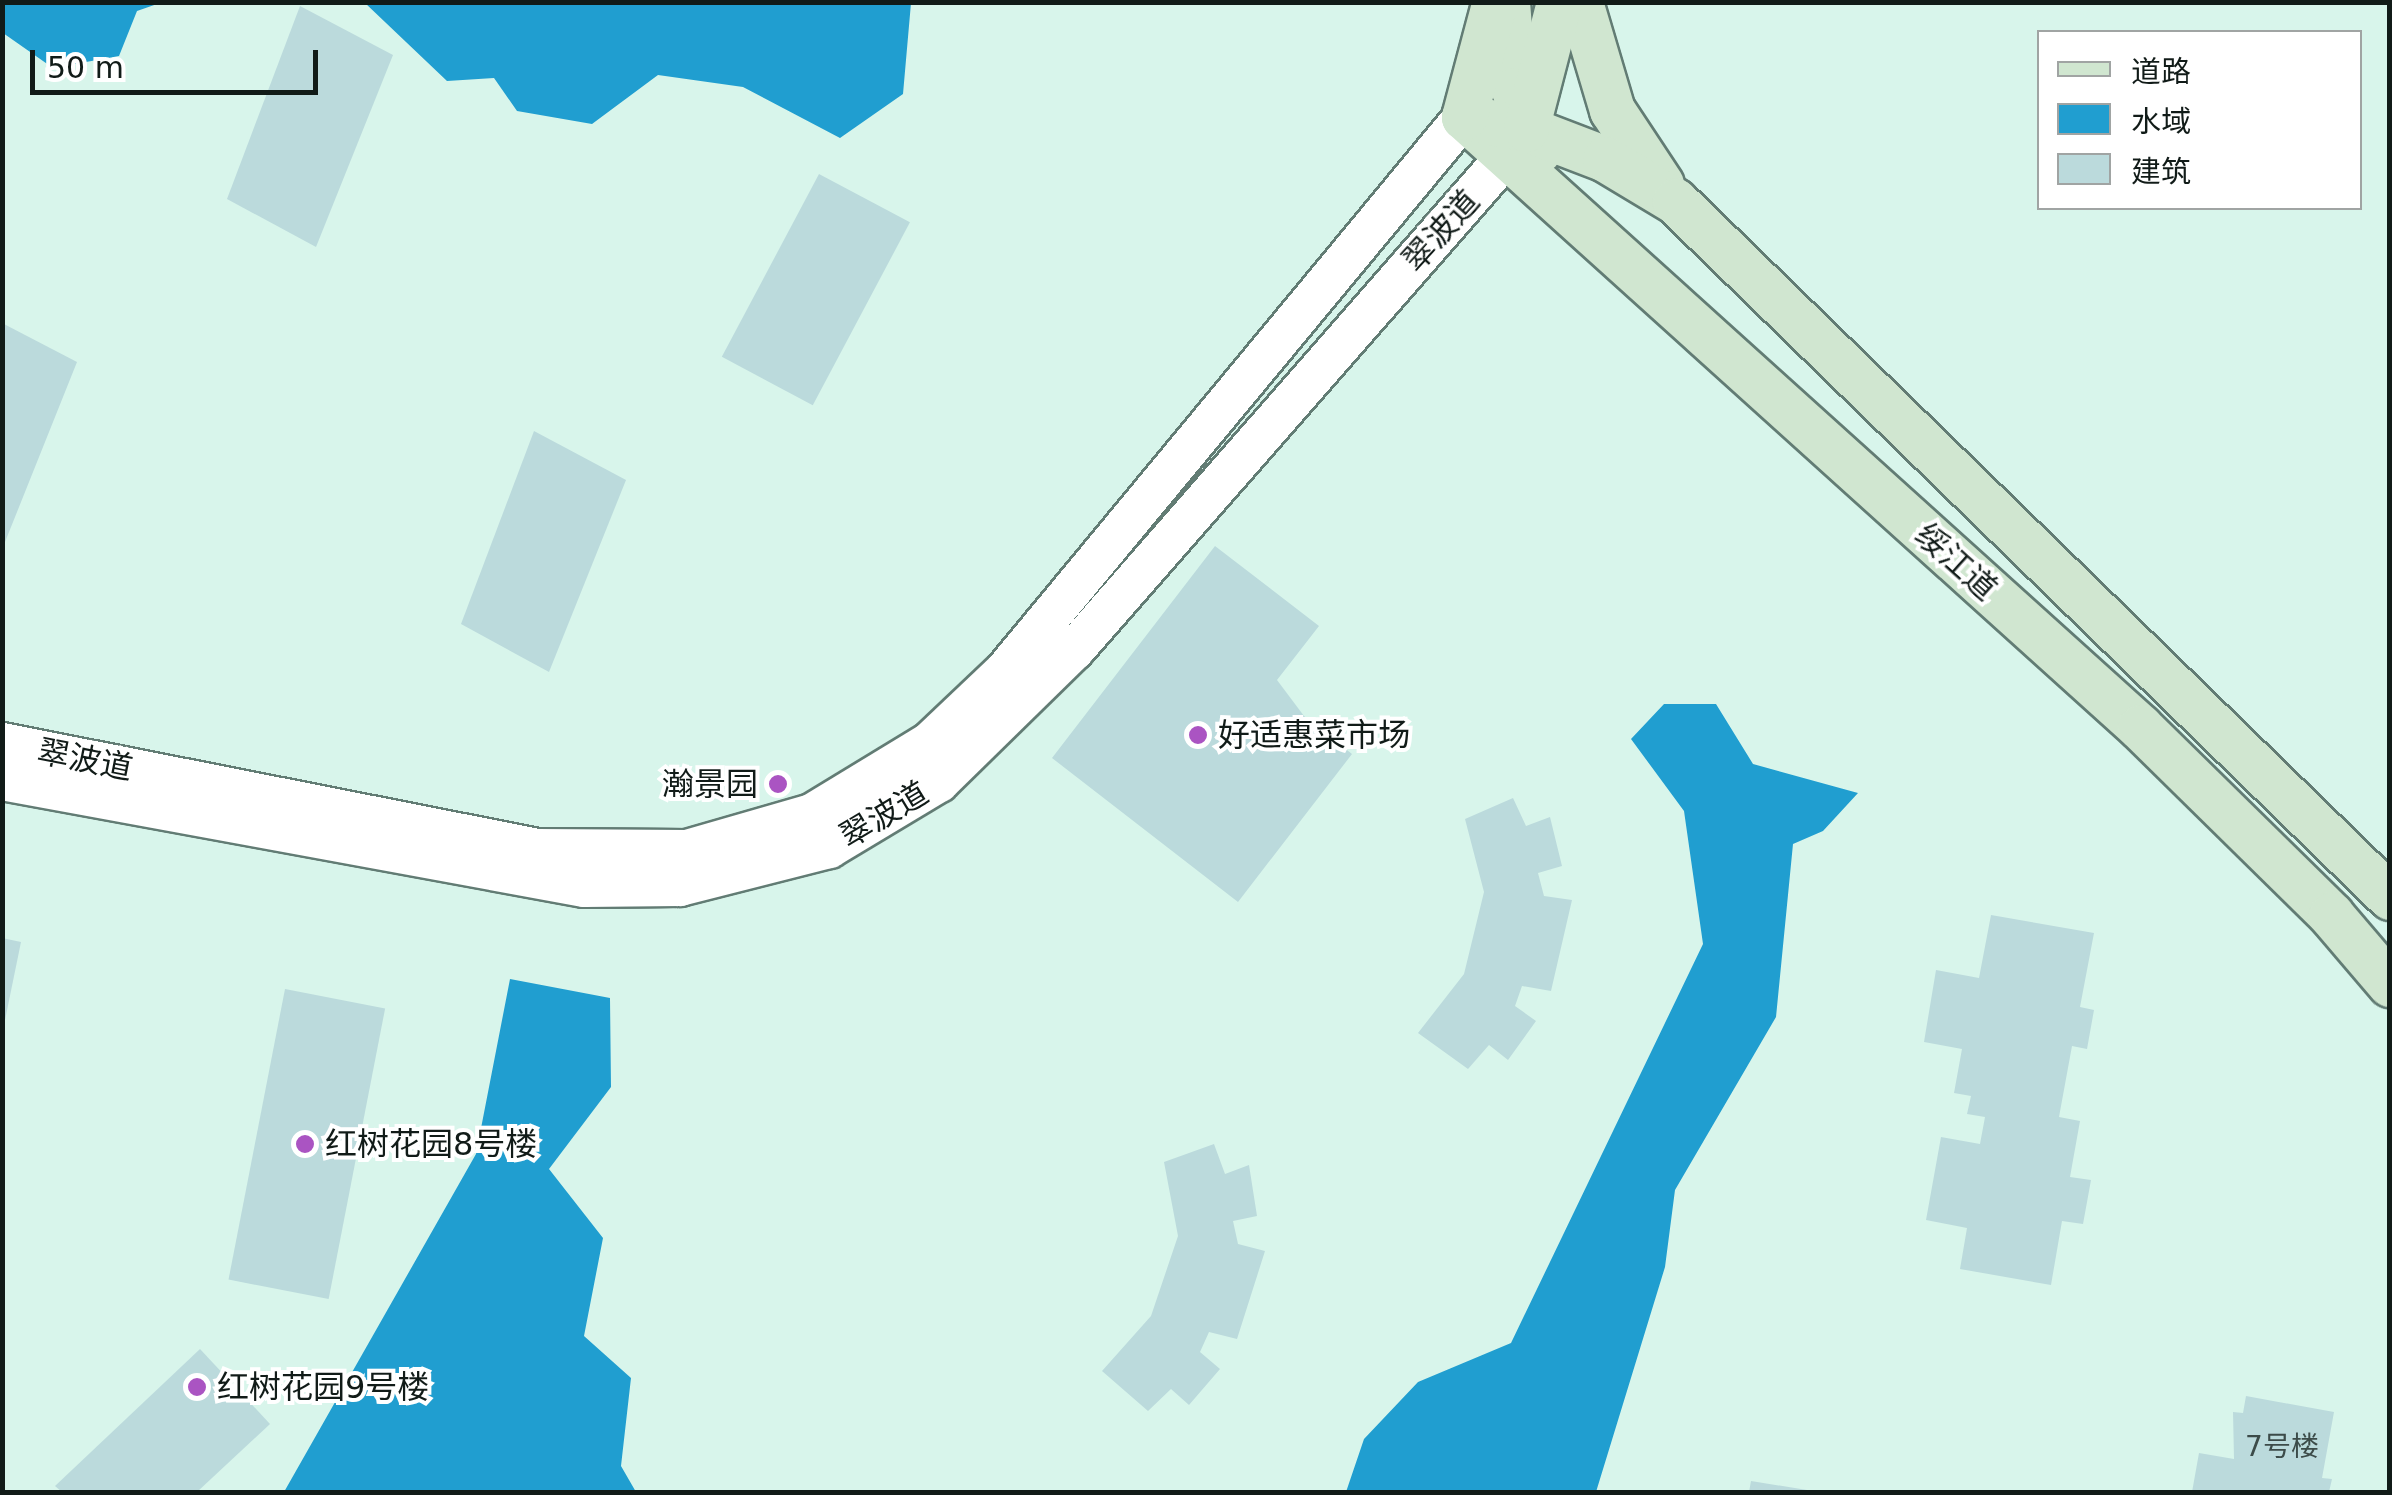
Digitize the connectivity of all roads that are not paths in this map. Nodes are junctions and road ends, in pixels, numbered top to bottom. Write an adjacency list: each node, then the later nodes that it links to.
1 (1494, 2): 5 (main road)
2 (1507, 2): 6 (main road)
3 (1559, 2): 6 (main road)
4 (1580, 2): 7 (main road)
5 (1464, 118): 6 (main road, 绥江道); 8 (street, 翠波道)
6 (1516, 144): 7 (main road, 绥江道); 9 (street, 翠波道); 11 (main road, 绥江道)
7 (1674, 202): 10 (main road, 绥江道)
8 (2, 743)
9 (2, 780)
10 (2390, 897)
11 (2390, 984)

